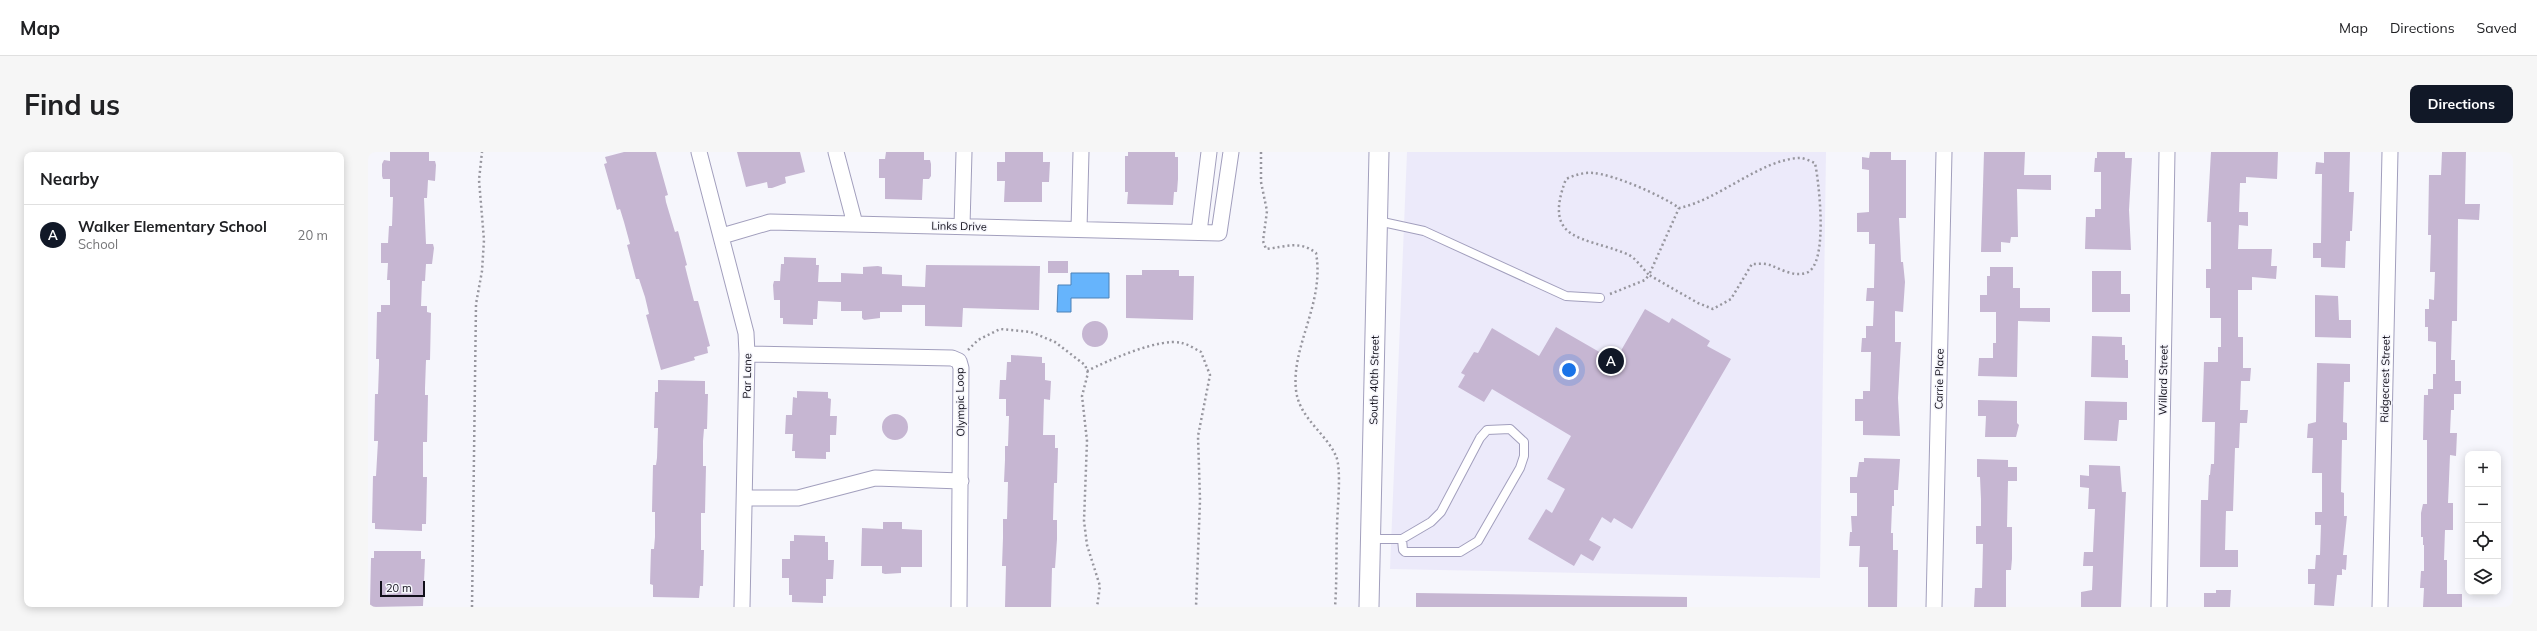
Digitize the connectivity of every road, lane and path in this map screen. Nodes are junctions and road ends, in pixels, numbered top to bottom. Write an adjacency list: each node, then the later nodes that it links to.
1 (482, 152): 29 (path)
2 (699, 152): 19 (street, Par Lane)
3 (836, 152): 15 (street)
4 (964, 152): 16 (street)
5 (1081, 152): 17 (street)
6 (1209, 152): 18 (street)
7 (1231, 152): 18 (street, Links Drive)
8 (1261, 152): 34 (path)
9 (1379, 152): 14 (street, South 40th Street)
10 (1944, 152): 36 (street, Carrie Place)
11 (2167, 152): 37 (street, Willard Street)
12 (2390, 152): 38 (street, Ridgecrest Street)
13 (1679, 208): 20 (path); 20 (path); 20 (path)
14 (1378, 221): 21 (lane); 27 (street, South 40th Street)
15 (855, 224): 16 (street, Links Drive); 19 (street, Links Drive)
16 (962, 226): 17 (street, Links Drive)
17 (1079, 229): 18 (street, Links Drive)
18 (1198, 232)
19 (722, 236): 22 (street, Par Lane)
20 (1649, 275): 21 (path)
21 (1600, 298)
22 (747, 354): 23 (street, Olympic Loop); 26 (street, Par Lane)
23 (959, 361): 24 (path); 25 (street, Olympic Loop)
24 (1087, 371): 32 (path); 33 (path)
25 (961, 481): 26 (street); 31 (street, Olympic Loop)
26 (745, 498): 30 (street, Par Lane)
27 (1371, 538): 28 (lane); 35 (street, South 40th Street)
28 (1402, 538): 28 (lane)
29 (472, 607)
30 (742, 607)
31 (959, 607)
32 (1097, 607)
33 (1196, 607)
34 (1335, 607)
35 (1369, 607)
36 (1934, 607)
37 (2159, 607)
38 (2380, 607)

